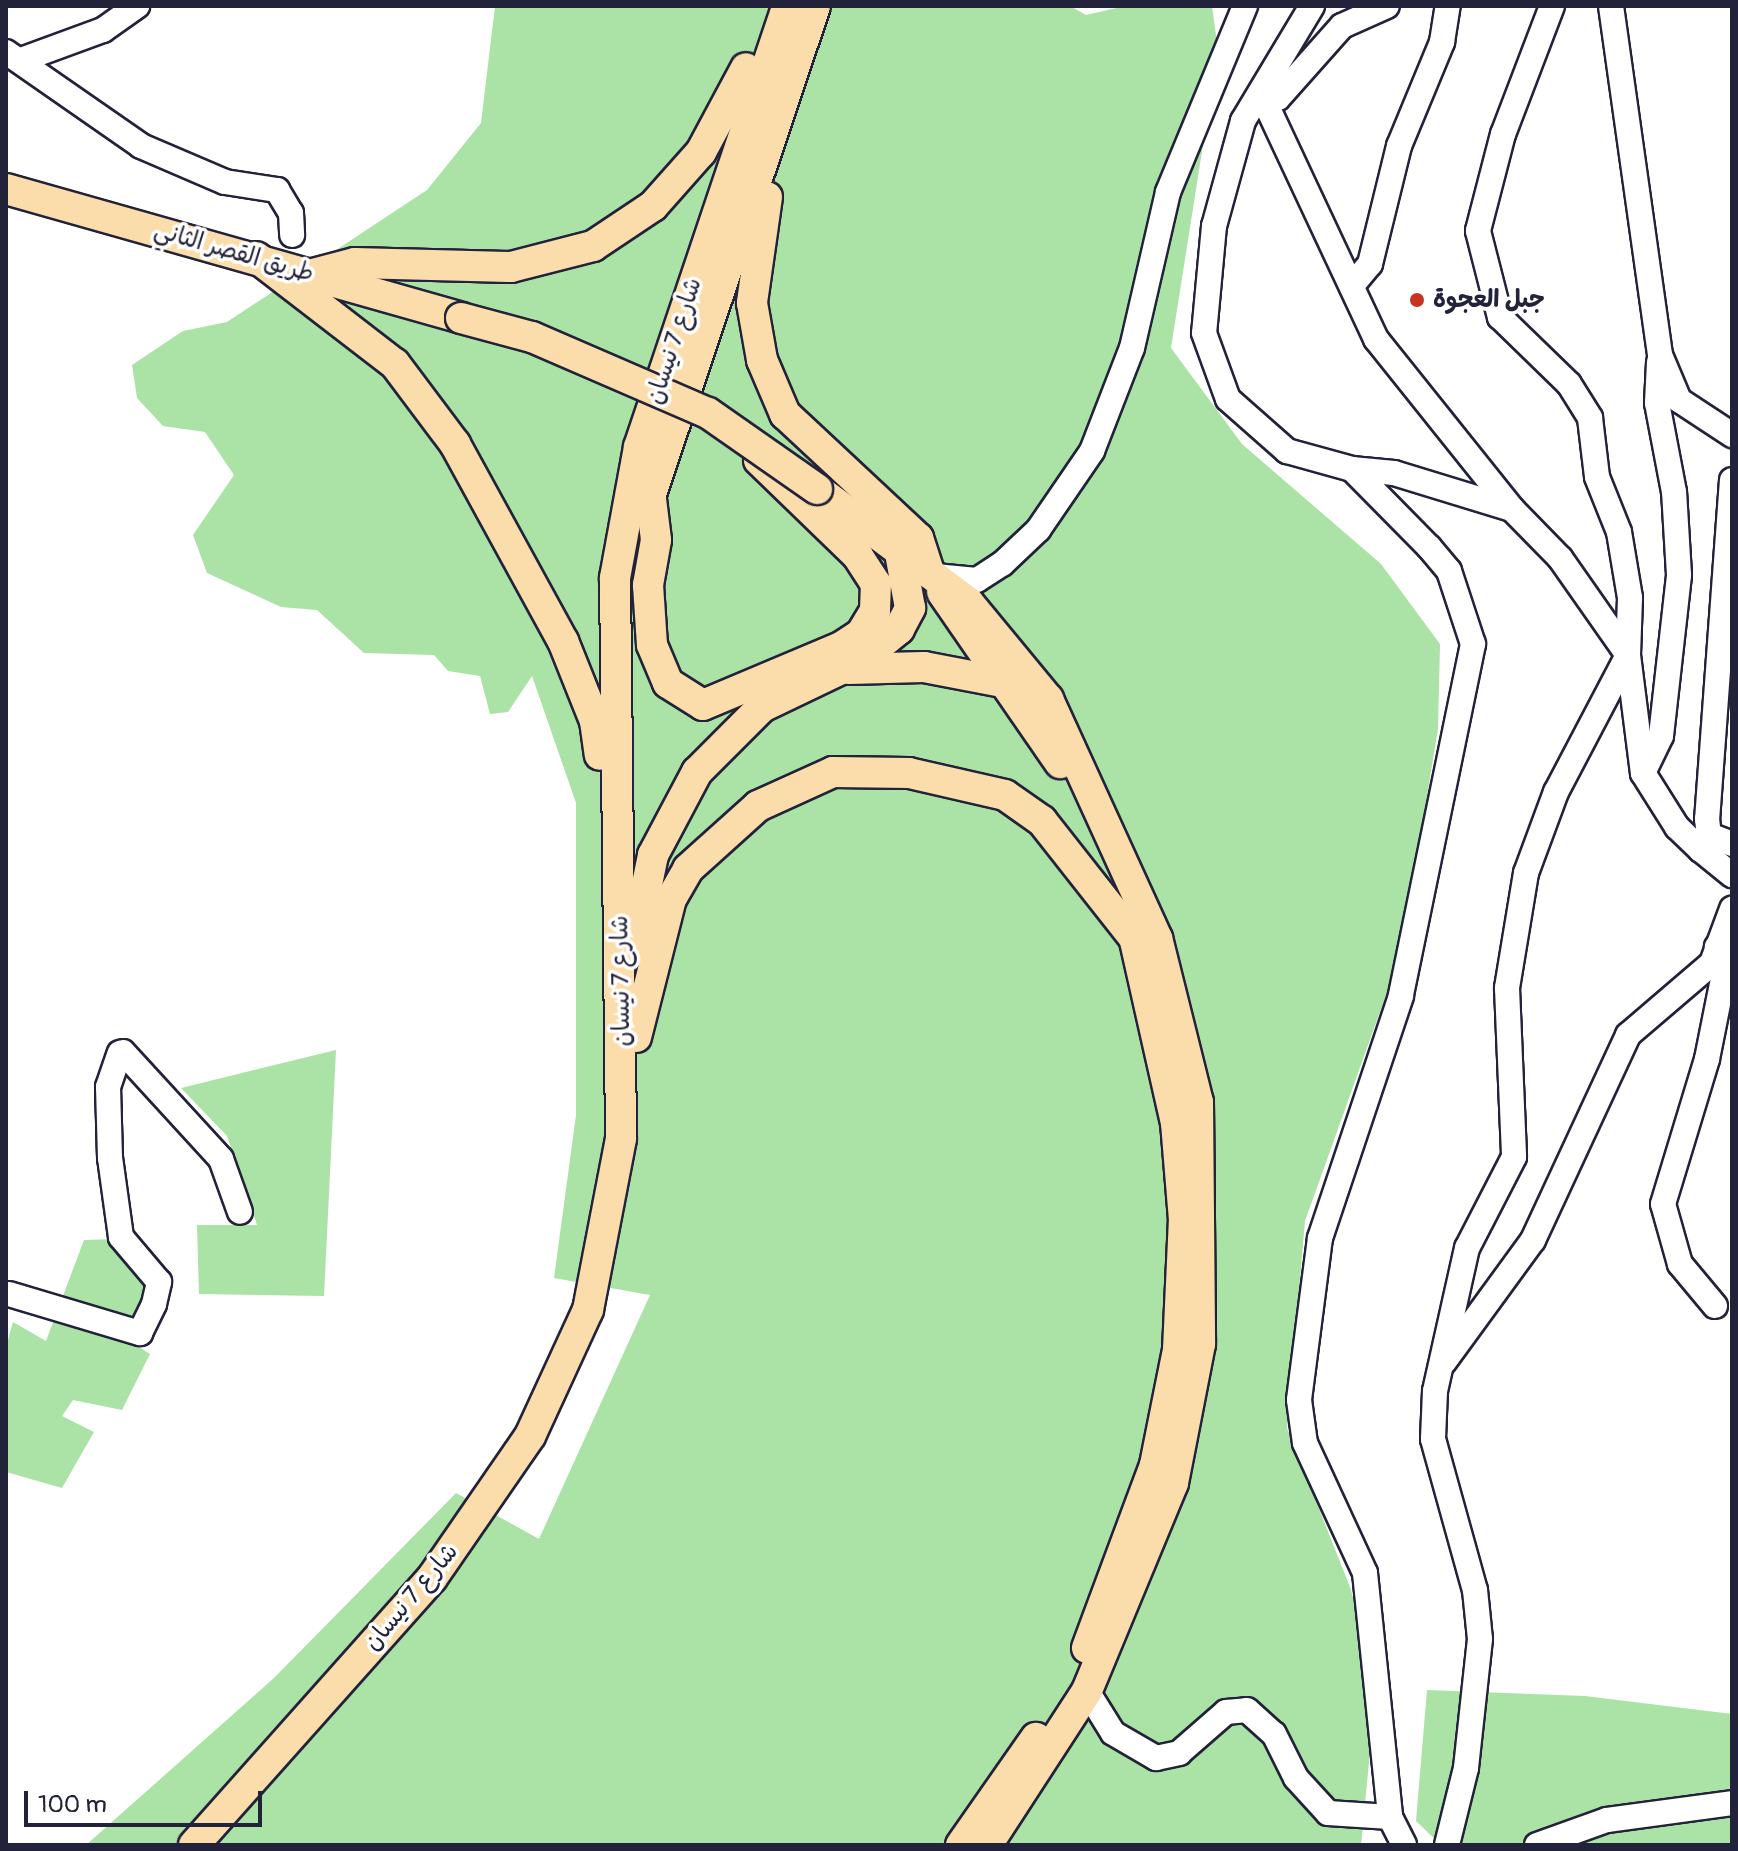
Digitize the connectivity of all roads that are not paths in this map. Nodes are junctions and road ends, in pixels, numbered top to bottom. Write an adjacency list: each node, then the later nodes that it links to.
1 (137, 6): 11 (street)
2 (769, 6): 17 (main road)
3 (787, 6): 32 (main road, شارع 7 نيسان)
4 (815, 6): 13 (main road, شارع 7 نيسان)
5 (1245, 6): 27 (street)
6 (1312, 6): 12 (street)
7 (1387, 6): 12 (street)
8 (1448, 6): 18 (street)
9 (1552, 6): 28 (street)
10 (1611, 6): 19 (street)
11 (13, 56): 15 (street)
12 (1259, 104): 18 (street); 21 (street)
13 (774, 128): 23 (main road, شارع 7 نيسان); 27 (main road)
14 (6, 189): 16 (main road, طريق القصر الثاني)
15 (292, 235)
16 (256, 257): 17 (main road, طريق القصر الثاني); 32 (main road)
17 (313, 274): 24 (main road, طريق القصر الثاني, bridge)
18 (1354, 283): 25 (street)
19 (1660, 355): 20 (street); 31 (street)
20 (1732, 435)
21 (1352, 469): 25 (street); 48 (street)
22 (1732, 480): 33 (street)
23 (650, 491): 24 (main road); 38 (main road, شارع 7 نيسان)
24 (809, 495): 26 (main road)
25 (1512, 509): 28 (street)
26 (900, 553): 27 (main road); 29 (main road)
27 (932, 574): 30 (main road); 45 (main road)
28 (1628, 655): 31 (street); 44 (street)
29 (839, 670): 30 (main road); 38 (main road)
30 (1007, 683): 37 (main road)
31 (1643, 773): 33 (street)
32 (619, 835): 49 (main road, شارع 7 نيسان)
33 (1705, 843): 34 (street); 35 (street)
34 (1732, 844)
35 (1732, 875)
36 (1732, 909): 39 (street)
37 (1138, 943): 40 (main road); 51 (main road)
38 (634, 947): 40 (main road, شارع 7 نيسان)
39 (1717, 947): 43 (street); 44 (street)
40 (636, 1037): 50 (main road, شارع 7 نيسان)
41 (240, 1212): 42 (street)
42 (9, 1294)
43 (1715, 1306)
44 (1444, 1362): 55 (street)
45 (1087, 1691): 47 (street); 52 (main road)
46 (1732, 1803): 56 (street)
47 (1346, 1809): 48 (street); 53 (street)
48 (1390, 1817): 54 (street)
49 (194, 1845)
50 (218, 1845)
51 (961, 1845)
52 (987, 1845)
53 (1390, 1845)
54 (1404, 1845)
55 (1447, 1845)
56 (1537, 1845)

